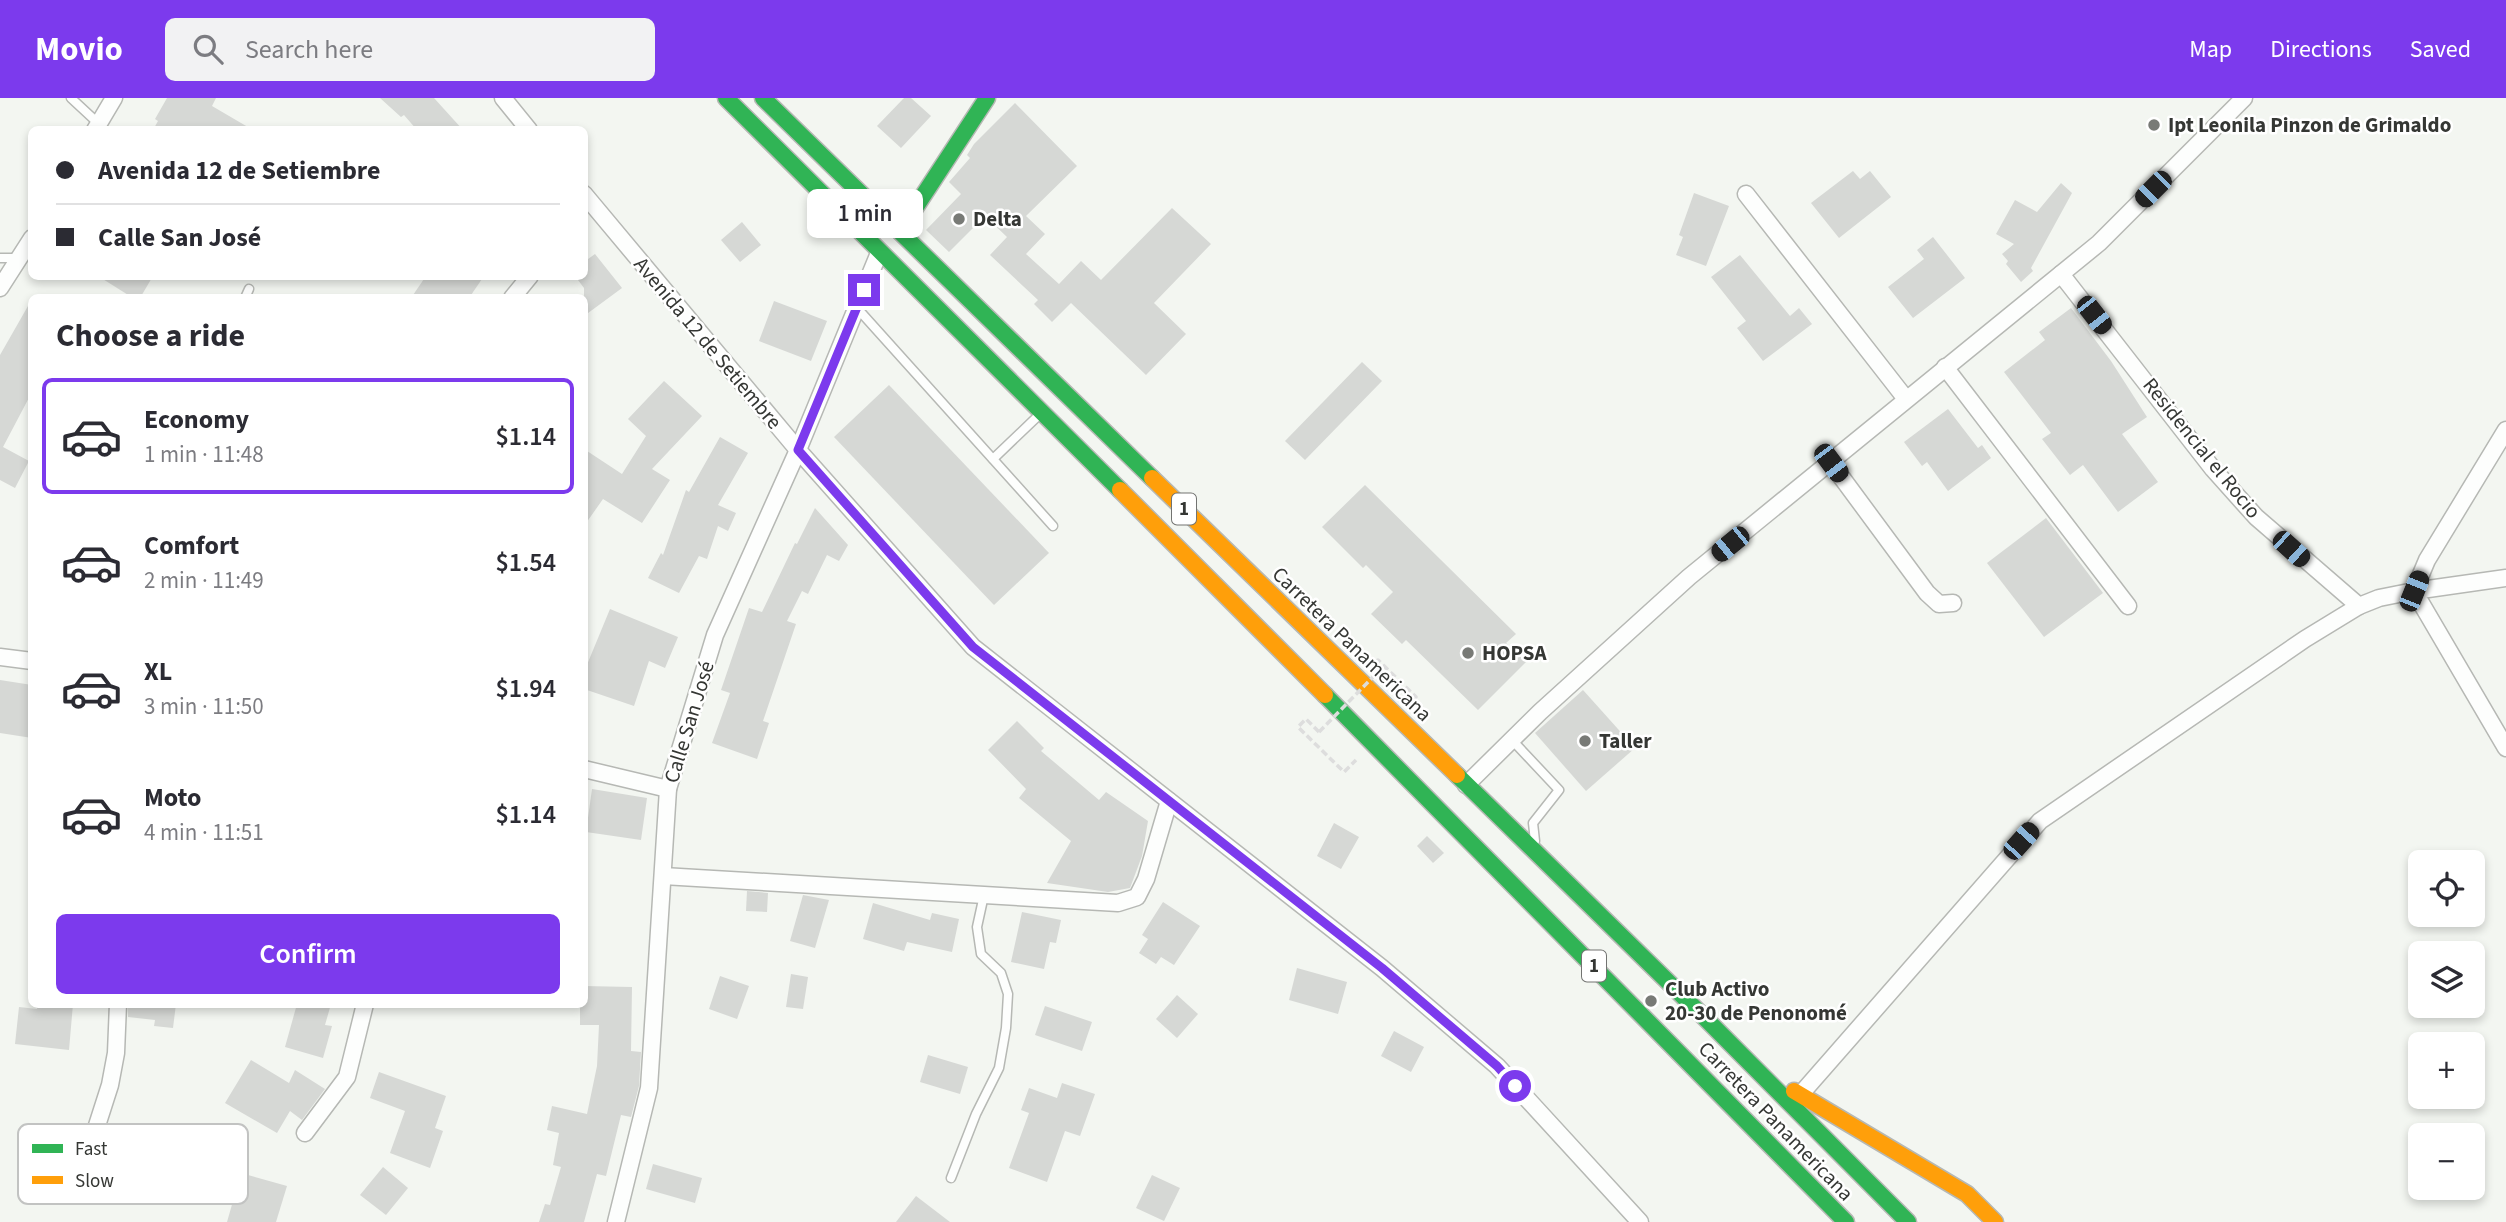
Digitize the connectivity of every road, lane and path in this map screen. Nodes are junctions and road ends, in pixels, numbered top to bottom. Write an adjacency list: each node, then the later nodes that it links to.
1 (71, 98): 8 (lane)
2 (114, 98): 9 (street)
3 (503, 98): 10 (street)
4 (726, 98): 15 (main road, Carretera Panamericana / 1)
5 (764, 98): 13 (main road, Carretera Panamericana / 1)
6 (987, 98): 13 (main road)
7 (2244, 98): 18 (street)
8 (96, 126)
9 (98, 126)
10 (526, 126)
11 (1746, 194): 25 (street)
12 (588, 203): 28 (street, Avenida 12 de Setiembre)
13 (900, 231): 19 (main road); 44 (main road, Carretera Panamericana / 1)
14 (28, 244): 17 (street)
15 (879, 253): 19 (main road, Carretera Panamericana / 1); 23 (street, Calle San José)
16 (0, 258): 17 (lane)
17 (19, 258): 21 (street)
18 (2061, 274): 24 (street); 36 (street, Residencial el Rocio)
19 (906, 279): 26 (main road, Carretera Panamericana / 1)
20 (527, 280): 22 (street)
21 (0, 289)
22 (515, 294)
23 (856, 308): 28 (street, Calle San José); 29 (lane)
24 (1945, 367): 25 (street); 35 (street)
25 (1906, 399): 30 (street)
26 (1041, 413): 29 (lane); 47 (main road, Carretera Panamericana / 1)
27 (2506, 430): 33 (street)
28 (798, 450): 45 (street, Calle San José); 46 (street, Avenida 12 de Setiembre)
29 (993, 459): 31 (lane)
30 (1831, 463): 34 (street); 40 (street)
31 (1053, 526)
32 (2506, 578): 33 (street)
33 (2414, 591): 36 (street); 41 (street)
34 (1953, 603)
35 (2128, 606)
36 (2359, 606): 54 (street)
37 (0, 657): 38 (street)
38 (28, 660)
39 (1416, 697): 43 (path, bridge)
40 (1512, 740): 44 (street); 48 (lane)
41 (2506, 748)
42 (588, 770): 45 (street)
43 (1344, 772)
44 (1466, 785): 47 (main road); 48 (main road, Carretera Panamericana / 1)
45 (668, 789): 49 (street, Calle San José)
46 (1168, 801): 50 (street); 59 (street, Avenida 12 de Setiembre)
47 (1468, 837): 60 (main road, Carretera Panamericana / 1)
48 (1537, 854): 53 (main road, Carretera Panamericana / 1)
49 (663, 876): 50 (street); 58 (street, Calle San José)
50 (984, 895): 57 (lane)
51 (118, 1008): 55 (street)
52 (364, 1008): 56 (street)
53 (1743, 1058): 54 (main road); 61 (main road, Carretera Panamericana / 1)
54 (1800, 1095): 62 (main road)
55 (98, 1124)
56 (305, 1133)
57 (951, 1178)
58 (616, 1222)
59 (1640, 1222)
60 (1846, 1222)
61 (1908, 1222)
62 (1995, 1222)

